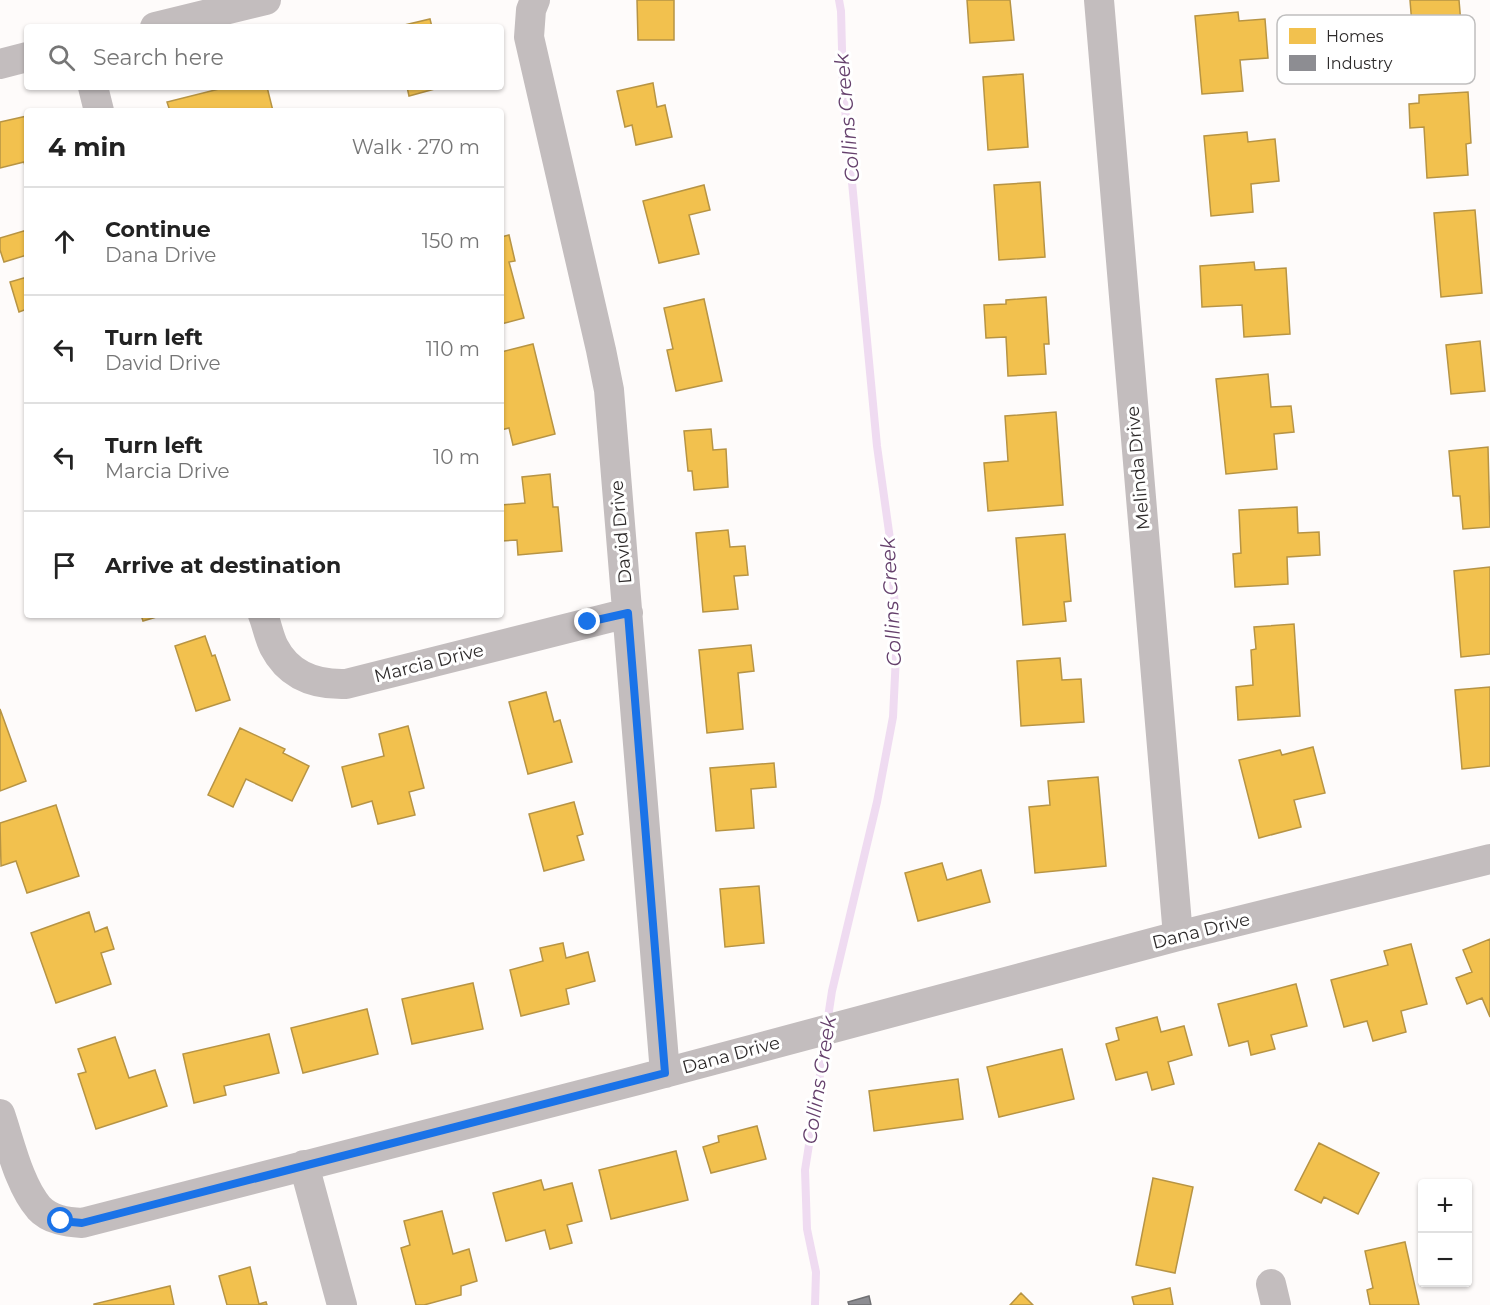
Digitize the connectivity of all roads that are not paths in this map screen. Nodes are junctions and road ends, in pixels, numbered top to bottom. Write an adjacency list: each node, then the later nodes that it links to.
1 (266, 0): 4 (street)
2 (535, 0): 9 (street, David Drive)
3 (1099, 0): 12 (street, Melinda Drive)
4 (166, 24)
5 (24, 58): 6 (street)
6 (0, 64)
7 (94, 90): 8 (street)
8 (98, 108)
9 (628, 613): 10 (street, Marcia Drive); 13 (street, David Drive)
10 (264, 618)
11 (1490, 859): 12 (street, Dana Drive)
12 (1178, 936): 13 (street, Dana Drive)
13 (665, 1073): 15 (street, Dana Drive)
14 (0, 1114): 15 (street, Dana Drive)
15 (304, 1165): 16 (street)
16 (342, 1305)

